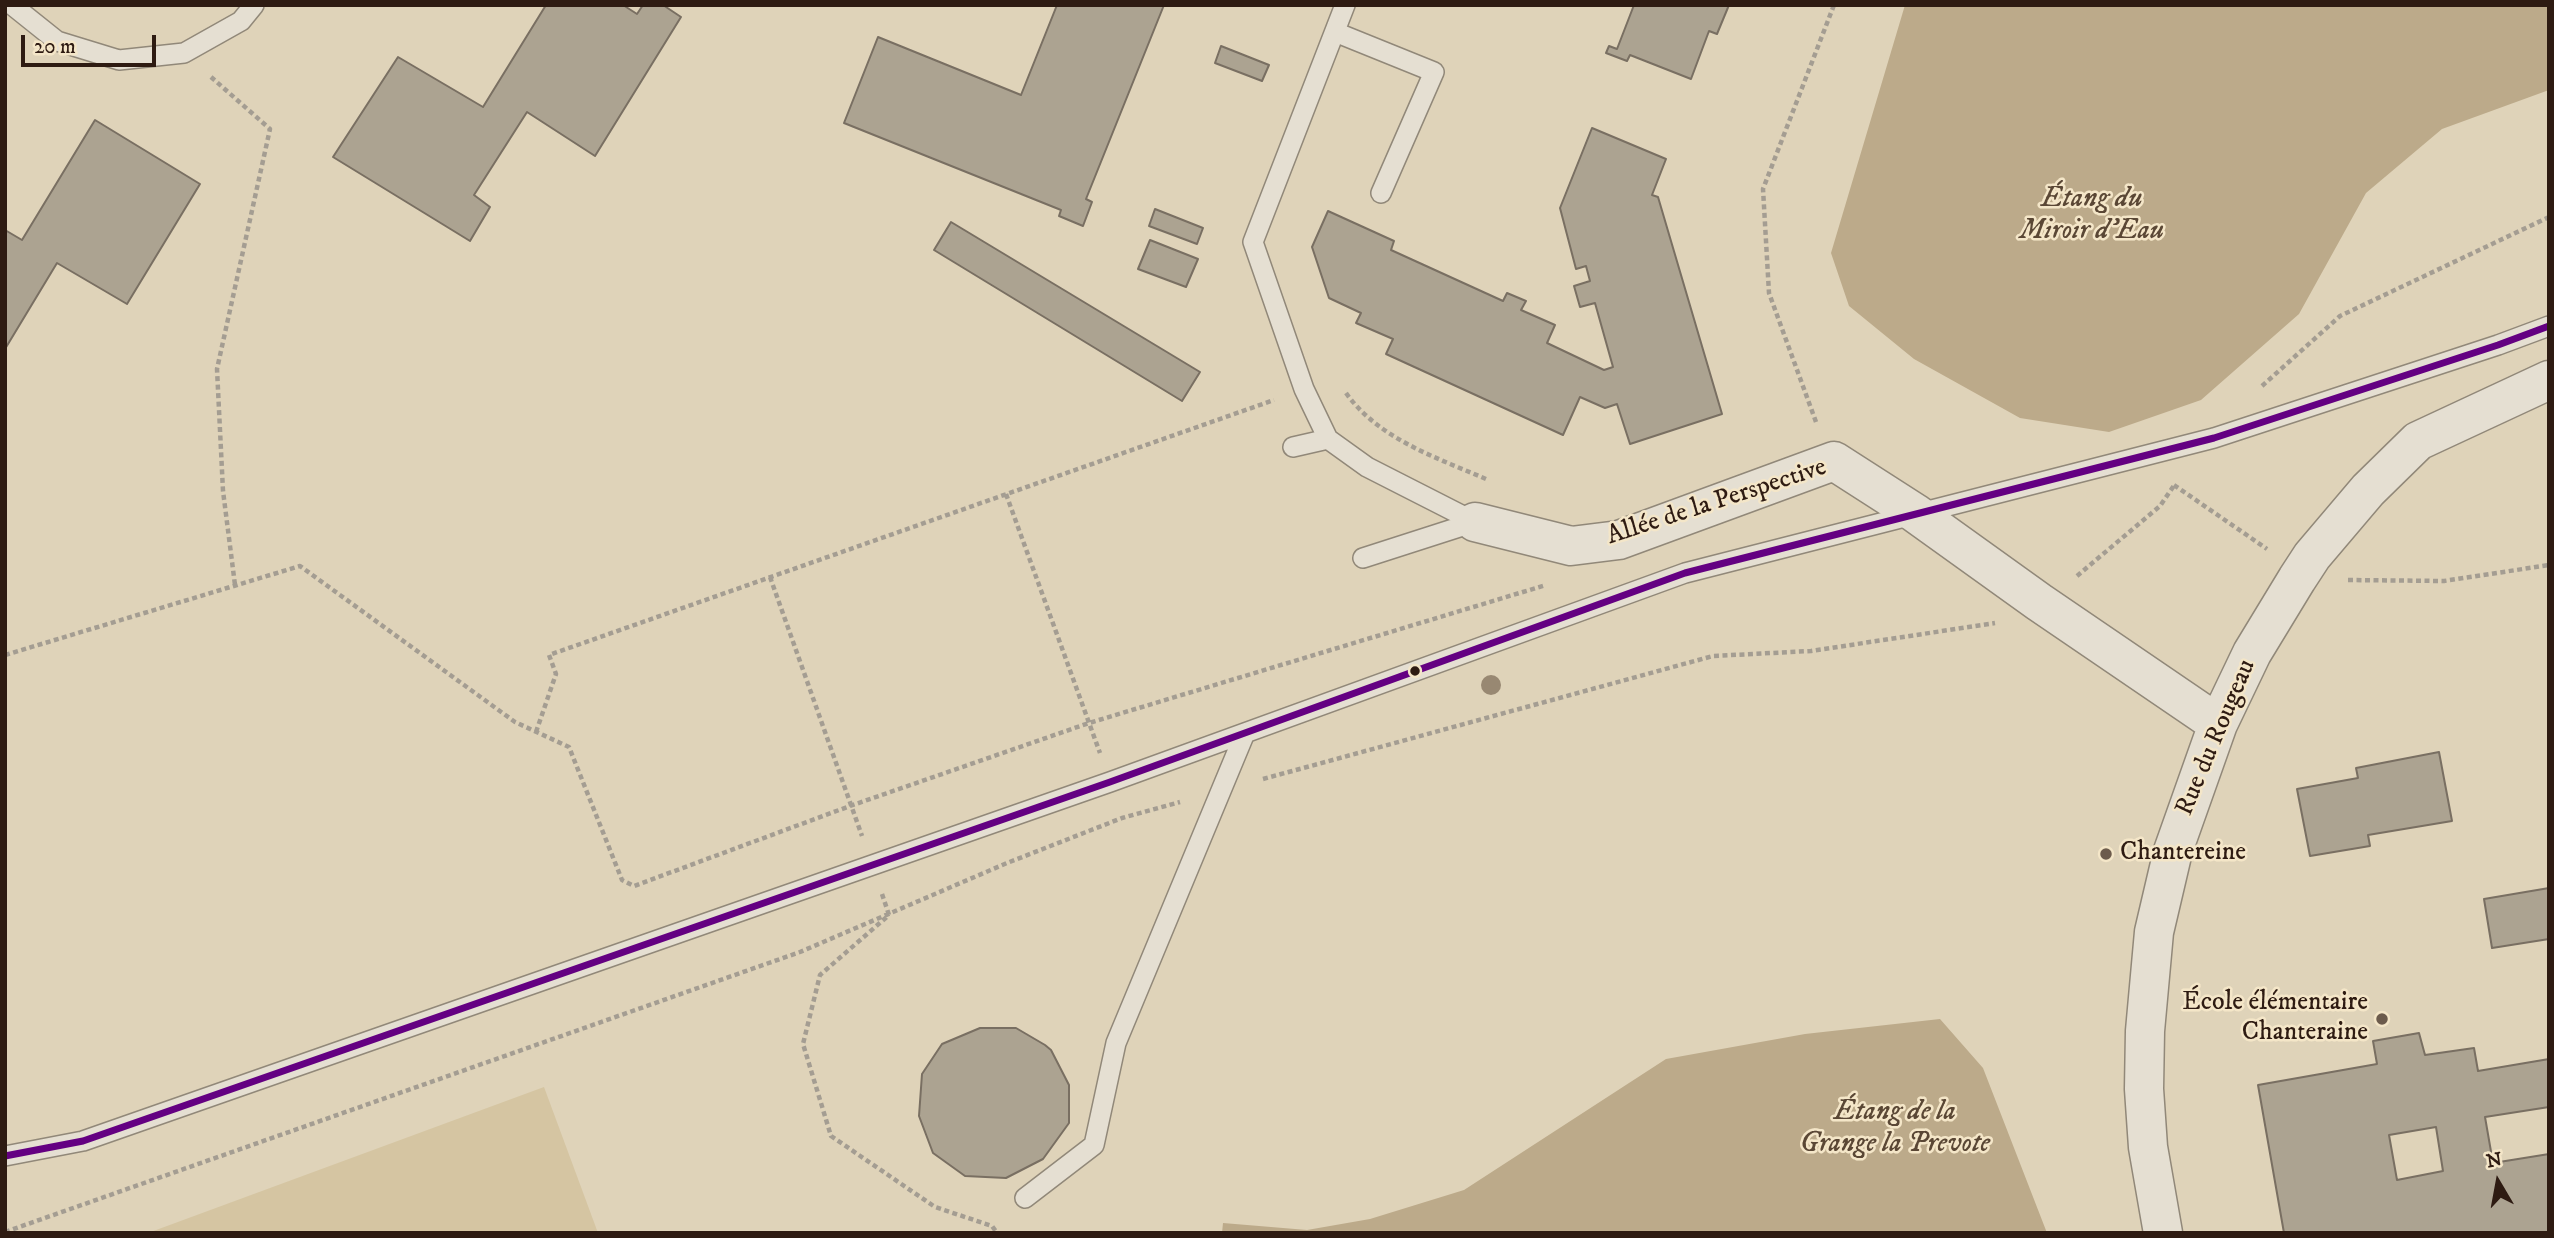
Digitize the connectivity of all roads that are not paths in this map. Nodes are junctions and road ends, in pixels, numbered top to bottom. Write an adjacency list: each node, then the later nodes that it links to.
1 (12, 5): 2 (lane)
2 (254, 5)
3 (1345, 5): 4 (lane)
4 (1335, 32): 5 (lane); 8 (lane)
5 (1381, 193)
6 (2549, 326): 10 (lane)
7 (2549, 380): 13 (street, Rue du Rougeau)
8 (1328, 439): 9 (lane); 11 (lane, Allée de la Perspective)
9 (1293, 447)
10 (1915, 513): 11 (street, Allée de la Perspective); 13 (street, Allée de la Perspective); 14 (lane)
11 (1475, 522): 12 (lane)
12 (1363, 558)
13 (2218, 723): 17 (street, Rue du Rougeau)
14 (1245, 733): 15 (lane); 16 (lane)
15 (5, 1156)
16 (1024, 1198)
17 (2163, 1233)

